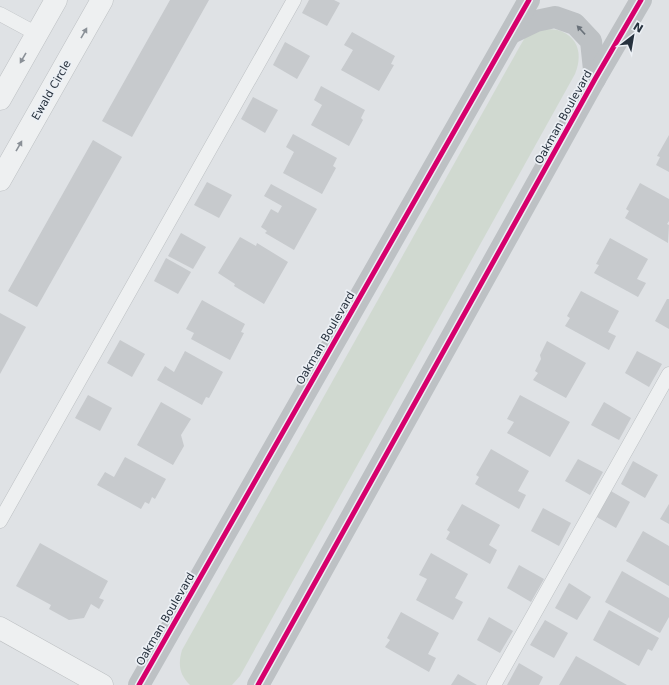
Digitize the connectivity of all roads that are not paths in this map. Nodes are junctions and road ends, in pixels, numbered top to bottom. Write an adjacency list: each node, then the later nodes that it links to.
1 (56, 0): 8 (street)
2 (102, 0): 11 (street, Ewald Circle, one-way to 2)
3 (294, 0): 13 (lane)
4 (529, 0): 7 (street, Oakman Boulevard)
5 (641, 0): 9 (street, Oakman Boulevard)
6 (0, 14): 8 (lane)
7 (511, 33): 9 (street, one-way to 7); 16 (street, Oakman Boulevard)
8 (36, 34): 10 (street, one-way to 10)
9 (595, 79): 17 (street, Oakman Boulevard)
10 (0, 99)
11 (0, 180)
12 (669, 374): 18 (lane)
13 (0, 521)
14 (0, 628): 15 (street)
15 (102, 685)
16 (139, 685)
17 (258, 685)
18 (494, 685)

